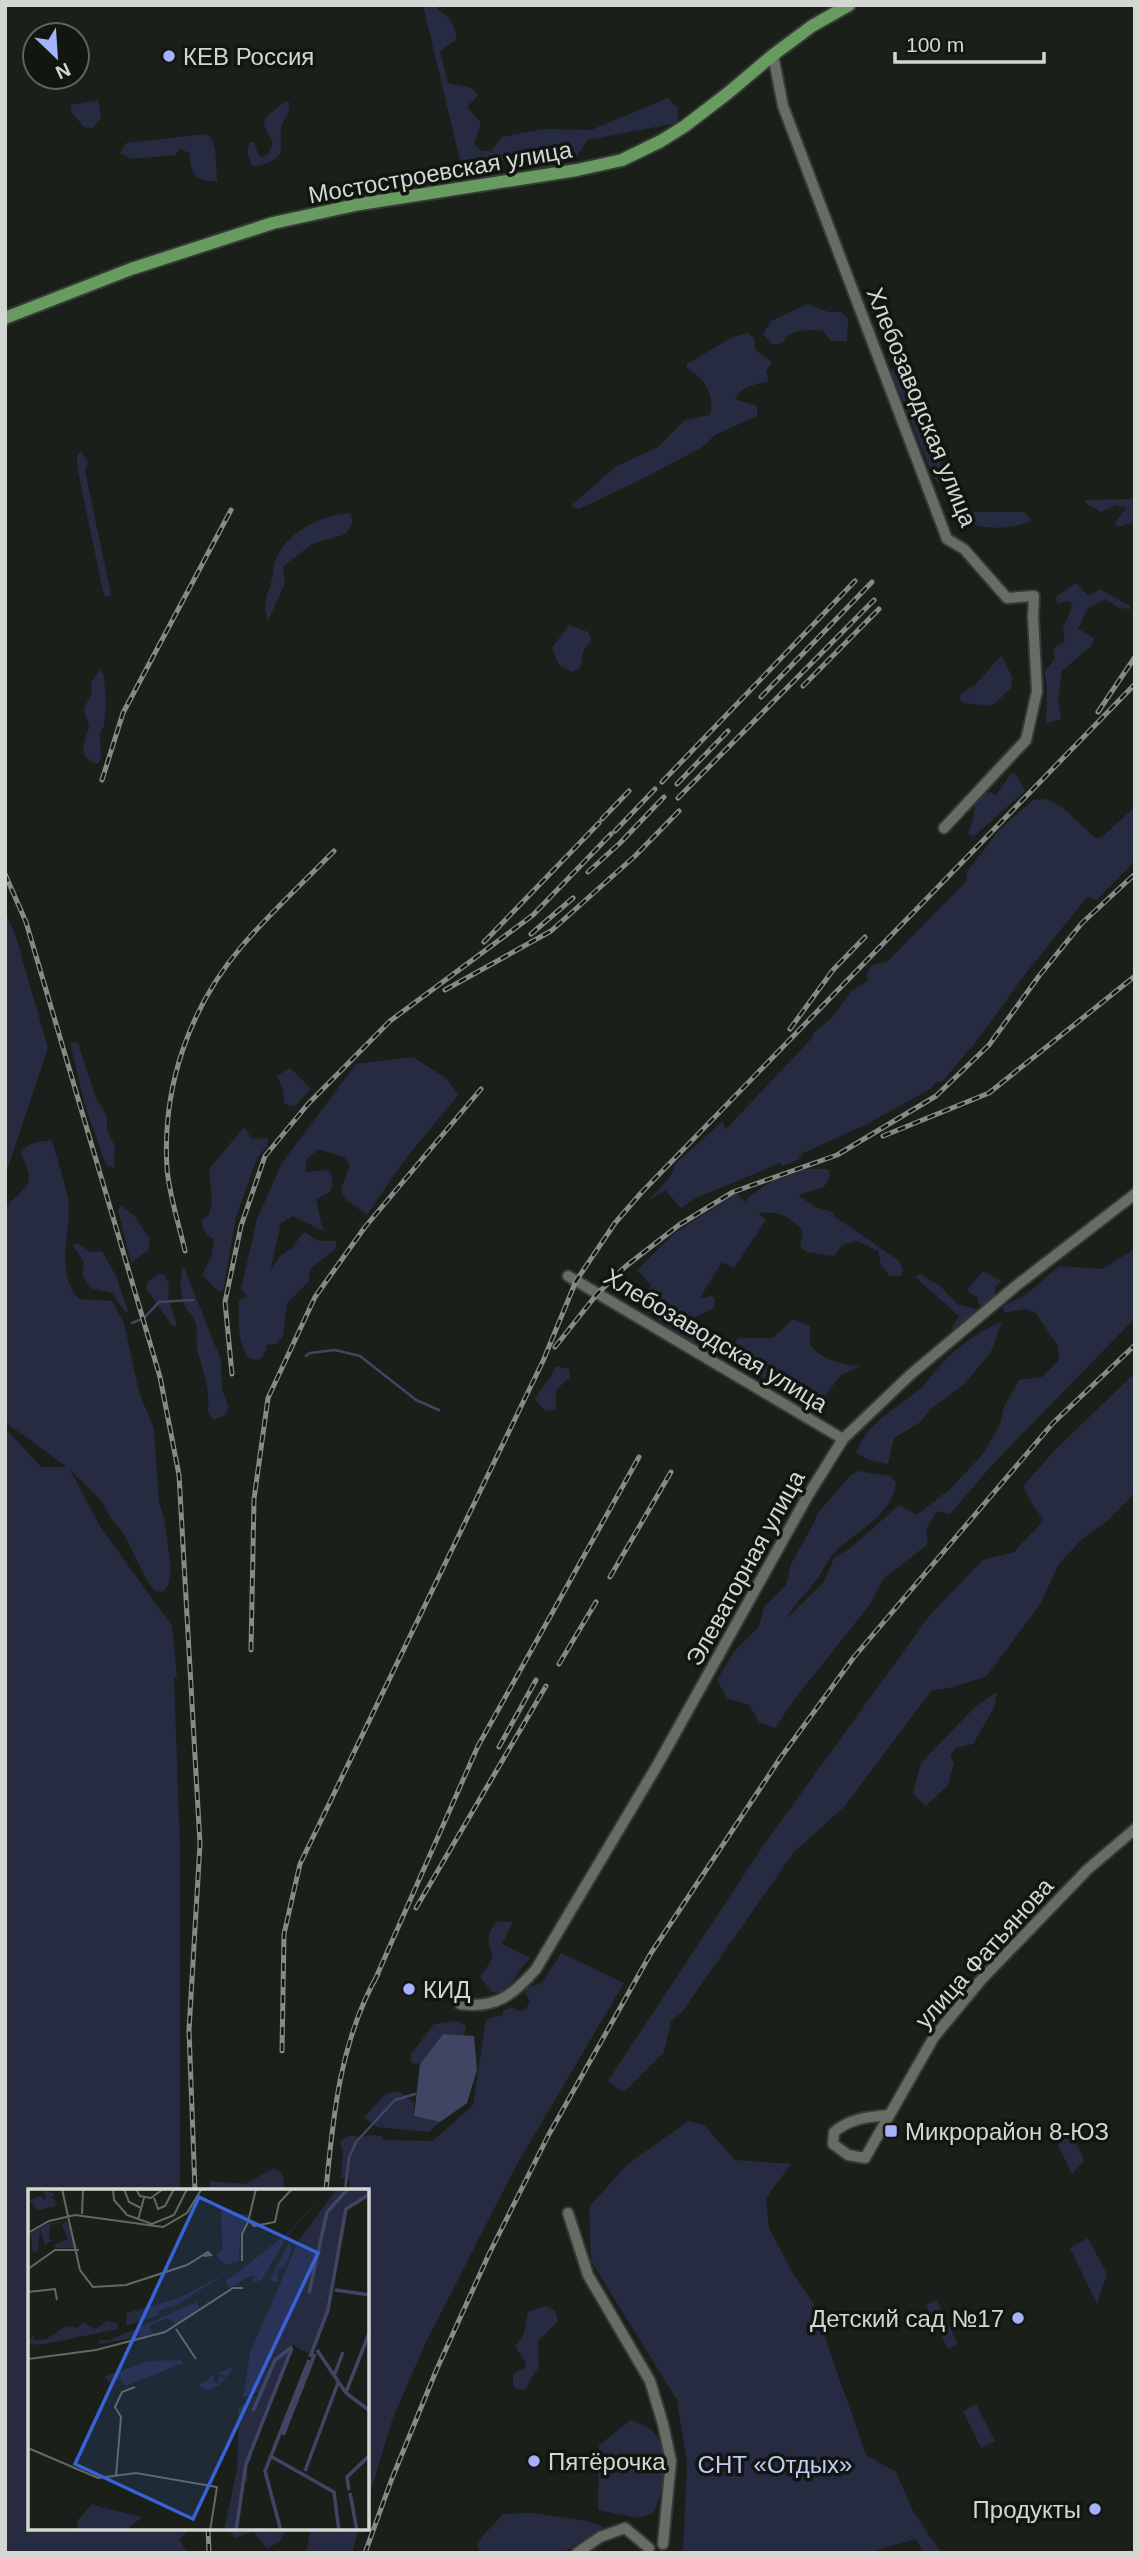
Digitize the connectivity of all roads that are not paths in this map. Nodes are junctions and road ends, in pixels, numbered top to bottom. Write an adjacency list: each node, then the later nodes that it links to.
1 (849, 5): 2 (main road, Мостостроевская улица)
2 (773, 55): 3 (main road, Мостостроевская улица); 4 (street, Хлебозаводская улица)
3 (5, 318)
4 (944, 828)
5 (1135, 1194): 7 (street, Элеваторная улица)
6 (568, 1276): 7 (street, Хлебозаводская улица)
7 (843, 1439): 9 (street, Элеваторная улица)
8 (1135, 1829): 10 (street, улица Фатьянова)
9 (460, 2004)
10 (889, 2115): 10 (street, улица Фатьянова)
11 (568, 2213): 12 (street)
12 (665, 2548): 13 (street)
13 (649, 2551): 14 (street)
14 (577, 2553)

